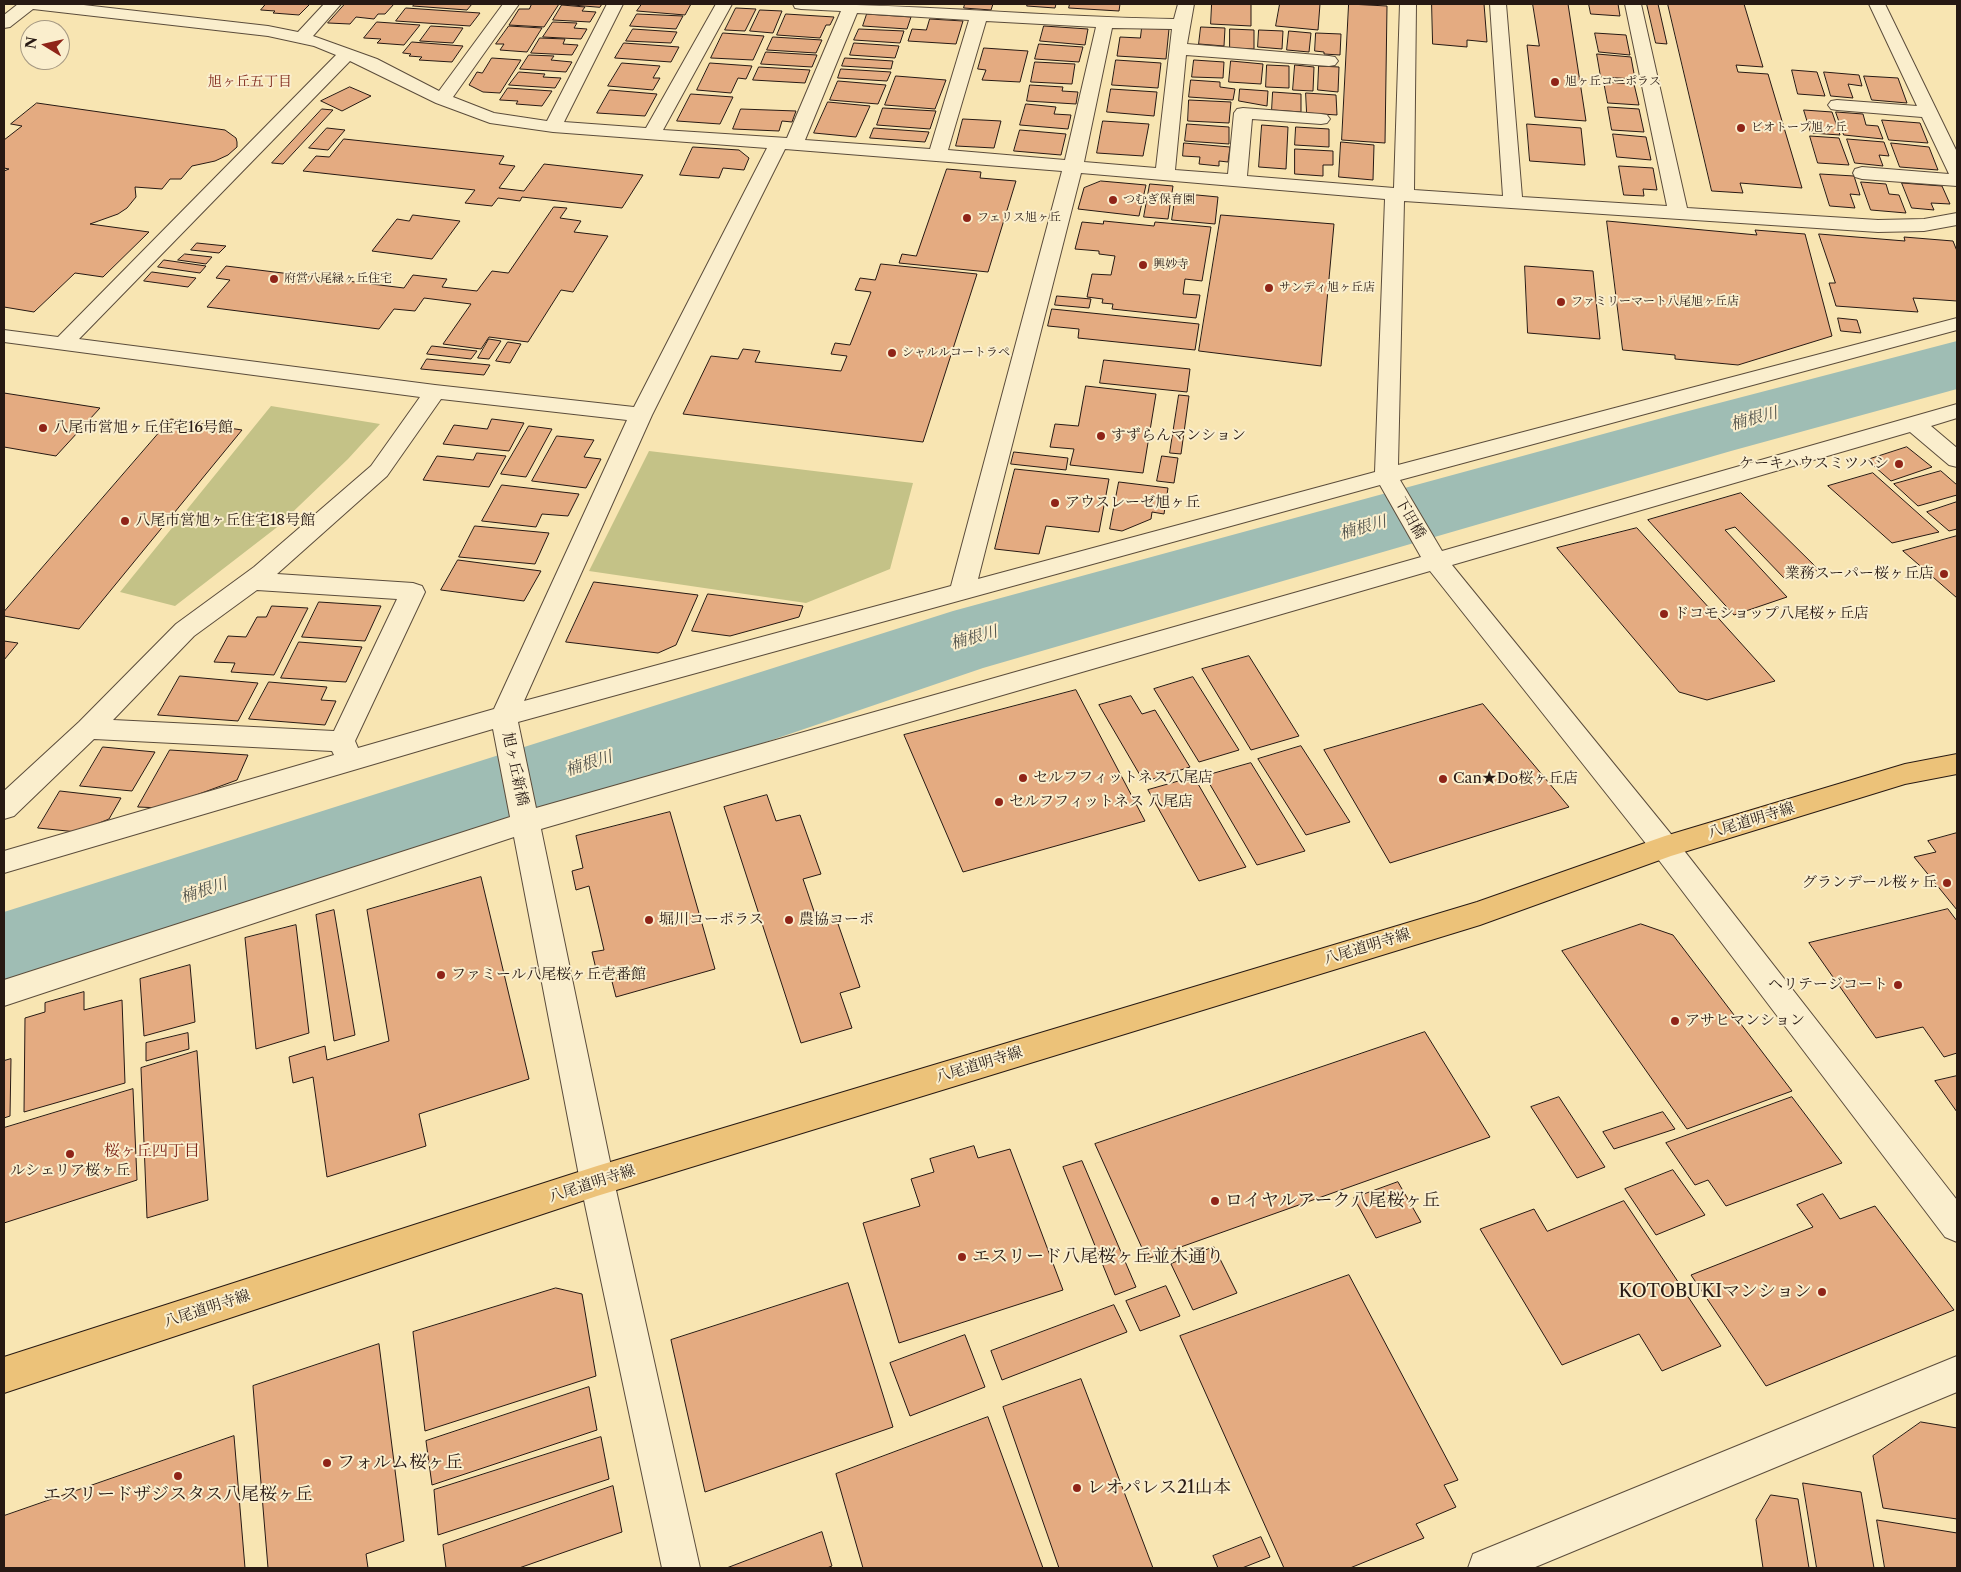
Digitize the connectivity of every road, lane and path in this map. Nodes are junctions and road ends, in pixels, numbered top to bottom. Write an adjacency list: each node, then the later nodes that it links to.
1 (28, 4): 16 (street)
2 (34, 4): 14 (street)
3 (333, 4): 19 (street)
4 (511, 4): 23 (street)
5 (615, 4): 27 (street)
6 (724, 4): 28 (street)
7 (801, 4): 13 (street)
8 (1186, 4): 18 (street)
9 (1408, 4): 37 (street)
10 (1498, 4): 38 (street)
11 (1633, 4): 39 (street)
12 (1877, 4): 25 (street)
13 (851, 7): 15 (street); 29 (street)
14 (128, 9): 19 (street)
15 (979, 15): 17 (street); 30 (street)
16 (4, 23)
17 (1106, 23): 18 (street); 31 (street)
18 (1181, 24): 20 (street)
19 (302, 38): 21 (street)
20 (1179, 49): 22 (street); 34 (street)
21 (347, 54): 23 (street); 43 (street)
22 (1330, 61)
23 (442, 99): 27 (street)
24 (1838, 105): 25 (street)
25 (1929, 112): 32 (street)
26 (1321, 118): 35 (street)
27 (553, 127): 28 (street)
28 (651, 135): 29 (street)
29 (786, 145): 30 (street); 46 (street)
30 (937, 155): 31 (street)
31 (1073, 166): 34 (street); 52 (street)
32 (1957, 171)
33 (1862, 173): 36 (street)
34 (1165, 174): 35 (street)
35 (1237, 180): 37 (street)
36 (1957, 180)
37 (1400, 194): 38 (street); 49 (street)
38 (1513, 202): 39 (street)
39 (1678, 213): 40 (street)
40 (1957, 219)
41 (1957, 324): 49 (street)
42 (4, 336): 43 (street)
43 (62, 345): 44 (street)
44 (435, 392): 46 (street); 51 (street)
45 (1957, 411): 47 (street)
46 (641, 415): 53 (street)
47 (1914, 423): 48 (street); 50 (street)
48 (1957, 460)
49 (1386, 476): 50 (street, 下田橋); 52 (street)
50 (1435, 560): 58 (street); 59 (street, 下田橋)
51 (253, 581): 54 (street); 55 (street)
52 (962, 592): 53 (street)
53 (504, 716): 55 (street); 58 (street, 旭ヶ丘新橋)
54 (88, 729): 55 (street); 57 (street)
55 (346, 751): 60 (street)
56 (1957, 764): 59 (main road, 八尾道明寺線)
57 (4, 808)
58 (527, 822): 61 (street); 62 (street, 旭ヶ丘新橋)
59 (1665, 847): 62 (main road, 八尾道明寺線); 63 (street, 下田橋)
60 (4, 862)
61 (4, 993)
62 (597, 1182): 65 (main road, 八尾道明寺線); 66 (street, 旭ヶ丘新橋)
63 (1957, 1226)
64 (1957, 1374): 67 (street)
65 (4, 1375)
66 (681, 1568)
67 (1486, 1568)

